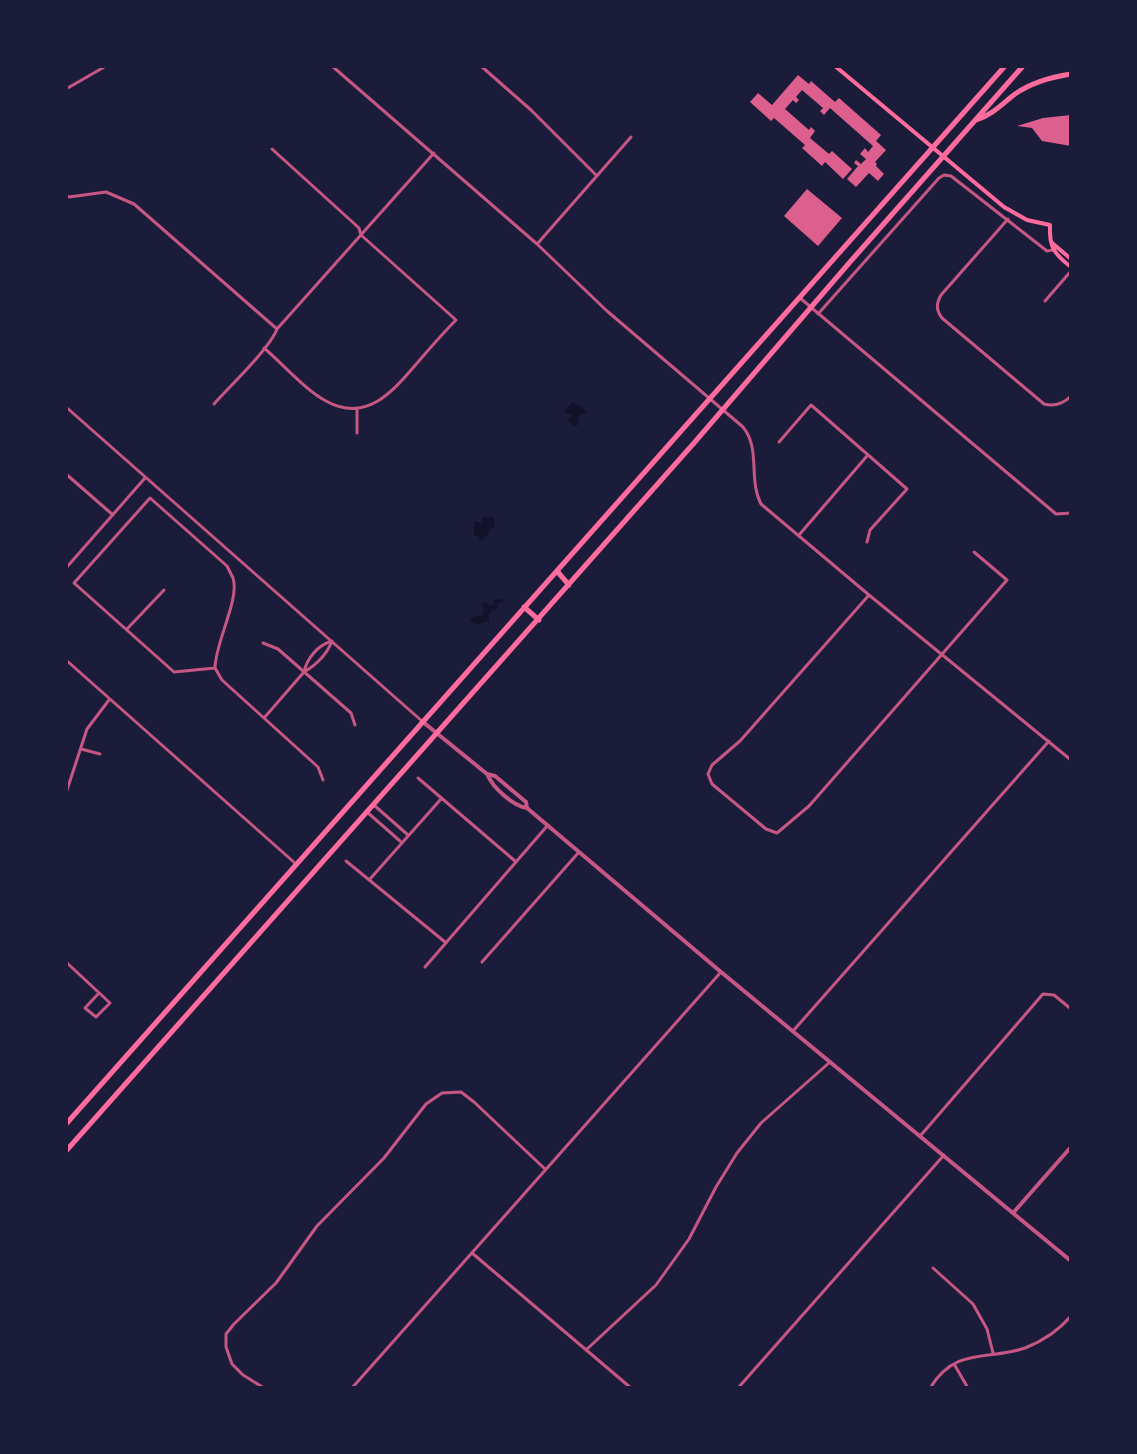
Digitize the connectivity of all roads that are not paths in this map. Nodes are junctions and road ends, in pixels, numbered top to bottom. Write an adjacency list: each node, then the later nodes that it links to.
1 (106, 66): 8 (street)
2 (332, 66): 13 (street)
3 (481, 66): 15 (street)
4 (835, 66): 11 (main road)
5 (1005, 66): 11 (main road)
6 (1023, 66): 9 (main road)
7 (1071, 74): 9 (main road)
8 (66, 89)
9 (976, 121): 14 (main road)
10 (631, 137): 15 (street)
11 (933, 148): 14 (main road); 24 (main road)
12 (272, 149): 18 (street)
13 (434, 153): 18 (street); 20 (street)
14 (943, 157): 19 (main road); 26 (main road)
15 (597, 176): 20 (street)
16 (66, 196): 28 (street)
17 (1008, 219): 21 (street); 27 (street); 30 (street)
18 (361, 235): 28 (street); 34 (street)
19 (1051, 242): 21 (main road); 22 (main road)
20 (537, 244): 31 (street)
21 (1053, 250): 23 (main road)
22 (1071, 259)
23 (1071, 269): 25 (street)
24 (800, 298): 26 (street); 31 (main road)
25 (1045, 301)
26 (810, 307): 27 (street); 35 (main road)
27 (818, 314): 41 (street)
28 (277, 329): 29 (street)
29 (264, 348): 32 (street); 34 (street)
30 (1071, 396)
31 (710, 399): 35 (street); 47 (main road)
32 (214, 404)
33 (66, 407): 40 (street)
34 (357, 409): 36 (street)
35 (723, 410): 43 (street); 48 (main road)
36 (357, 433)
37 (779, 442): 38 (street)
38 (868, 455): 43 (street); 44 (street)
39 (66, 474): 42 (street)
40 (146, 477): 42 (street); 54 (street)
41 (1069, 514)
42 (113, 515): 46 (street)
43 (799, 535): 50 (street)
44 (867, 542)
45 (974, 552): 56 (street)
46 (66, 568)
47 (557, 571): 48 (main road); 51 (main road)
48 (569, 585): 52 (main road)
49 (164, 590): 53 (street)
50 (869, 595): 56 (street); 56 (street)
51 (524, 607): 52 (main road); 62 (main road)
52 (539, 620): 64 (main road)
53 (127, 629): 58 (street); 58 (street)
54 (332, 641): 59 (street); 59 (street); 62 (street)
55 (263, 643): 59 (street)
56 (942, 655): 65 (street)
57 (66, 660): 60 (street)
58 (215, 668): 61 (street)
59 (304, 672): 61 (street); 63 (street)
60 (110, 699): 66 (street); 81 (street)
61 (264, 718): 70 (street)
62 (423, 722): 64 (street); 81 (main road)
63 (355, 725)
64 (437, 733): 73 (main road); 75 (street)
65 (1049, 741): 68 (street); 90 (street)
66 (81, 749): 67 (street); 71 (street)
67 (100, 754)
68 (1071, 760)
69 (418, 778): 72 (street)
70 (323, 780)
71 (66, 793)
72 (441, 799): 76 (street); 80 (street)
73 (373, 805): 74 (main road); 76 (street)
74 (367, 812): 77 (street); 95 (main road)
75 (548, 825): 78 (street); 80 (street)
76 (408, 835): 77 (street)
77 (402, 843): 82 (street)
78 (579, 852): 85 (street); 87 (street)
79 (346, 861): 82 (street)
80 (515, 861): 83 (street)
81 (296, 864): 92 (main road)
82 (370, 879): 83 (street)
83 (445, 942): 86 (street)
84 (66, 962): 88 (street)
85 (482, 962)
86 (425, 967)
87 (721, 972): 90 (street); 97 (street)
88 (99, 993): 88 (street)
89 (1071, 1009): 93 (street)
90 (793, 1031): 91 (street)
91 (830, 1062): 93 (street); 103 (street)
92 (66, 1124)
93 (920, 1136): 96 (street)
94 (1071, 1147): 98 (street)
95 (66, 1151)
96 (944, 1155): 98 (street); 106 (street)
97 (545, 1169): 99 (street); 107 (street)
98 (1013, 1213): 100 (street)
99 (471, 1252): 103 (street); 108 (street)
100 (1071, 1261)
101 (933, 1268): 104 (street)
102 (1071, 1316): 104 (street)
103 (586, 1350): 109 (street)
104 (993, 1353): 105 (street)
105 (954, 1363): 112 (street); 113 (street)
106 (742, 1383): 110 (street); 111 (street)
107 (264, 1388)
108 (352, 1388)
109 (631, 1388)
110 (738, 1388)
111 (749, 1388)
112 (930, 1388)
113 (968, 1388)

